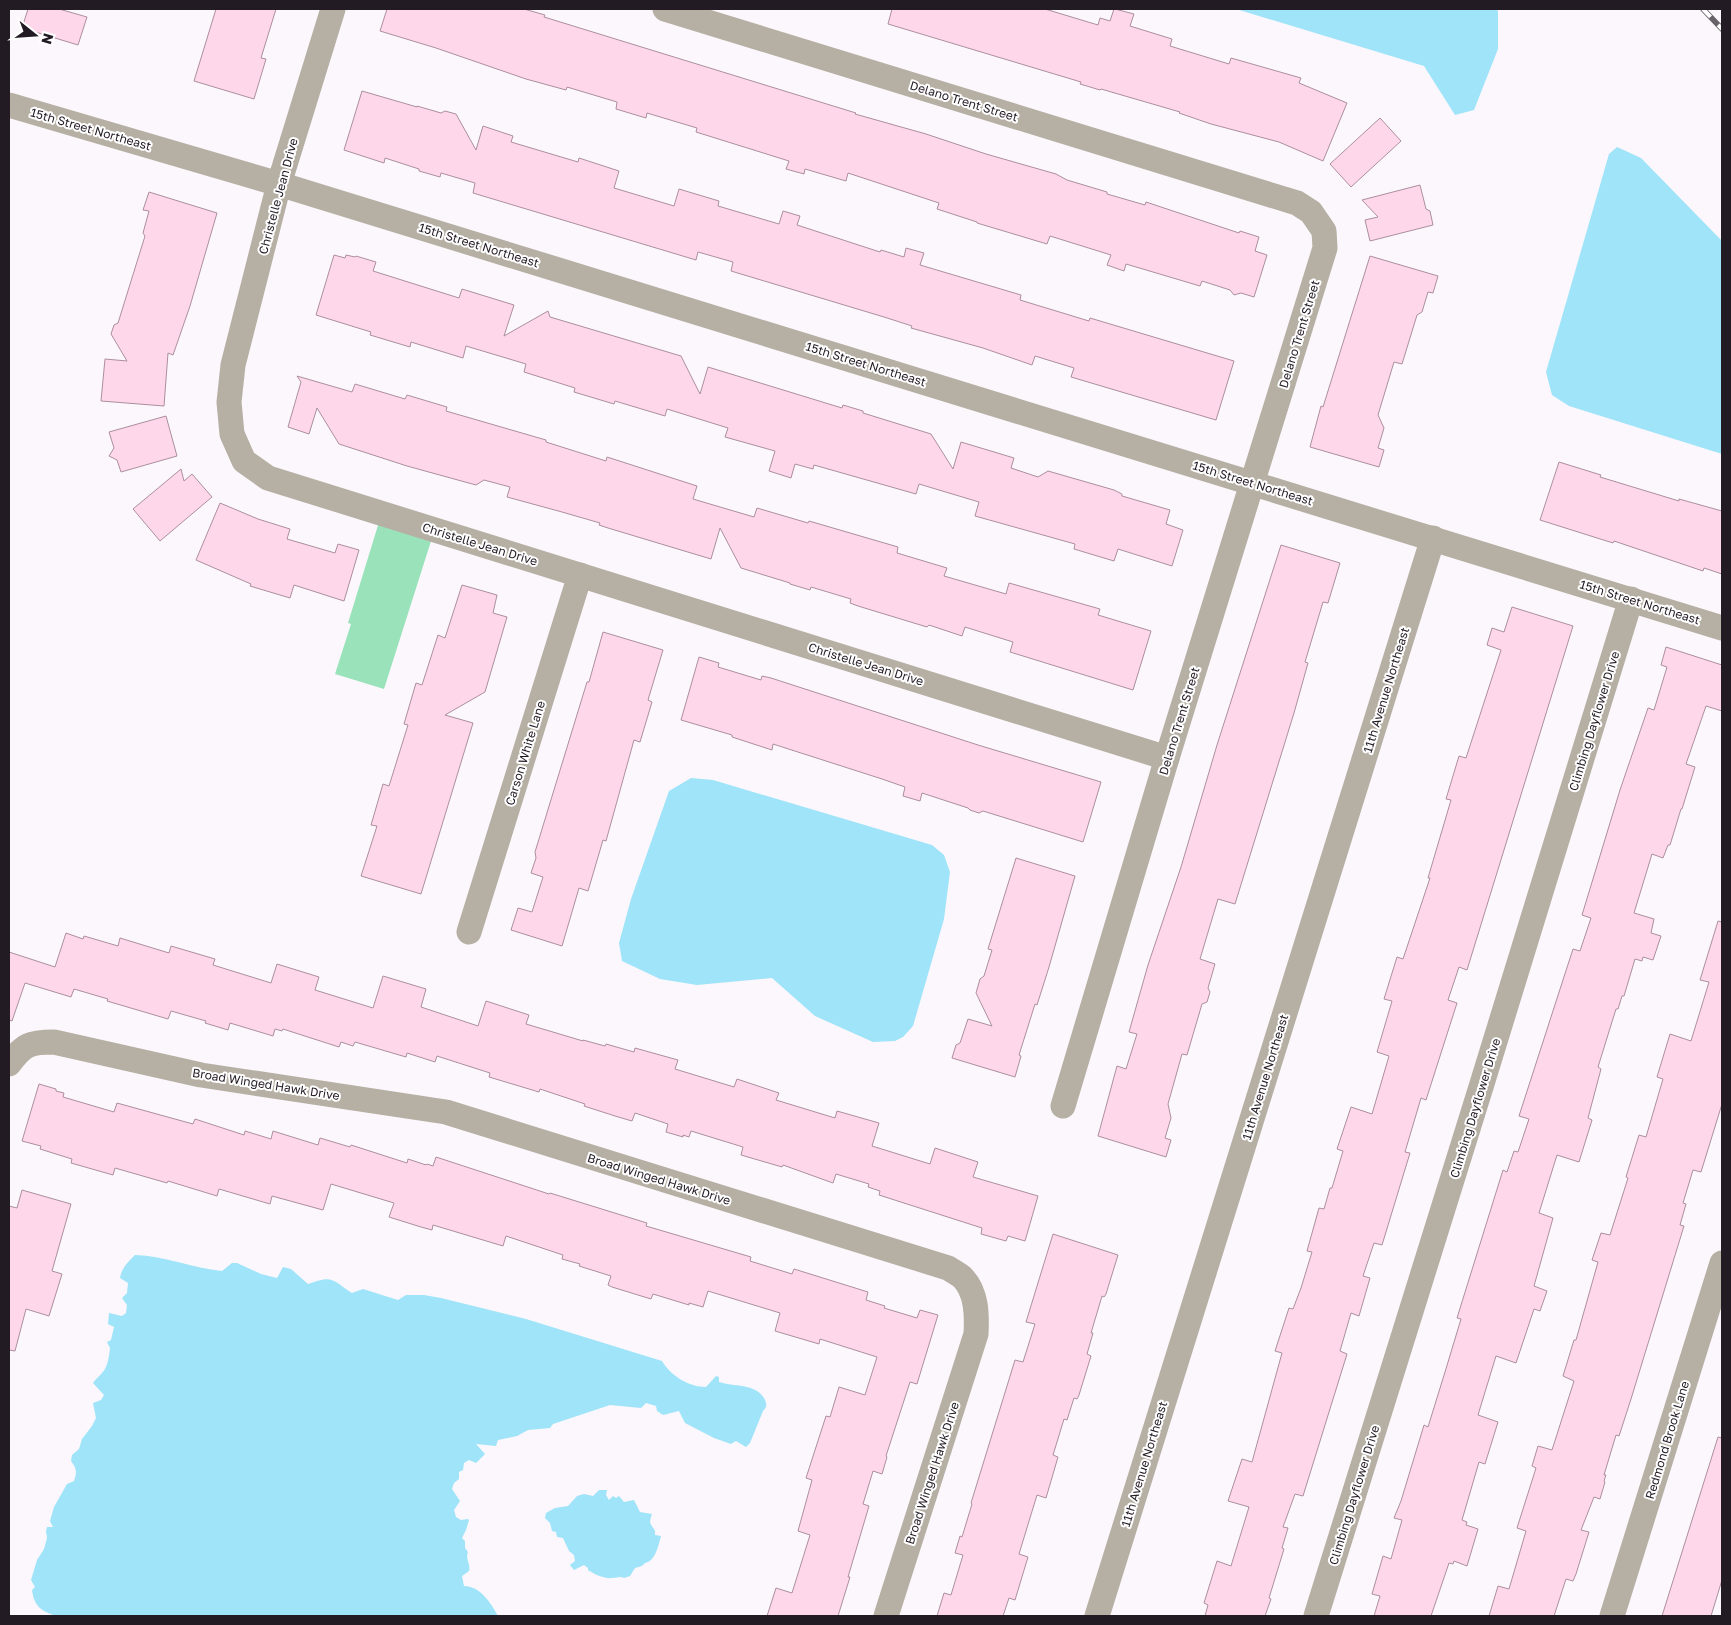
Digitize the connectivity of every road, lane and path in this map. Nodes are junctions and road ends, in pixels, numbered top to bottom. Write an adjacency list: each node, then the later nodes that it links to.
1 (333, 9): 4 (street, Christelle Jean Drive)
2 (665, 9): 5 (street, Delano Trent Street)
3 (9, 105): 4 (street, 15th Street Northeast)
4 (279, 184): 5 (street, 15th Street Northeast); 7 (street, Christelle Jean Drive)
5 (1253, 484): 6 (street, 15th Street Northeast); 10 (street, Delano Trent Street)
6 (1433, 538): 8 (street, 15th Street Northeast); 16 (street, 11th Avenue Northeast)
7 (580, 575): 10 (street, Christelle Jean Drive); 11 (street, Carson White Lane)
8 (1632, 600): 9 (street, 15th Street Northeast); 17 (street, Climbing Dayflower Drive)
9 (1722, 628)
10 (1167, 758): 13 (street, Delano Trent Street)
11 (470, 932)
12 (9, 1064): 15 (street, Broad Winged Hawk Drive)
13 (1063, 1106)
14 (1722, 1263): 18 (street, Redmond Brook Lane)
15 (886, 1616)
16 (1096, 1616)
17 (1316, 1616)
18 (1612, 1616)

